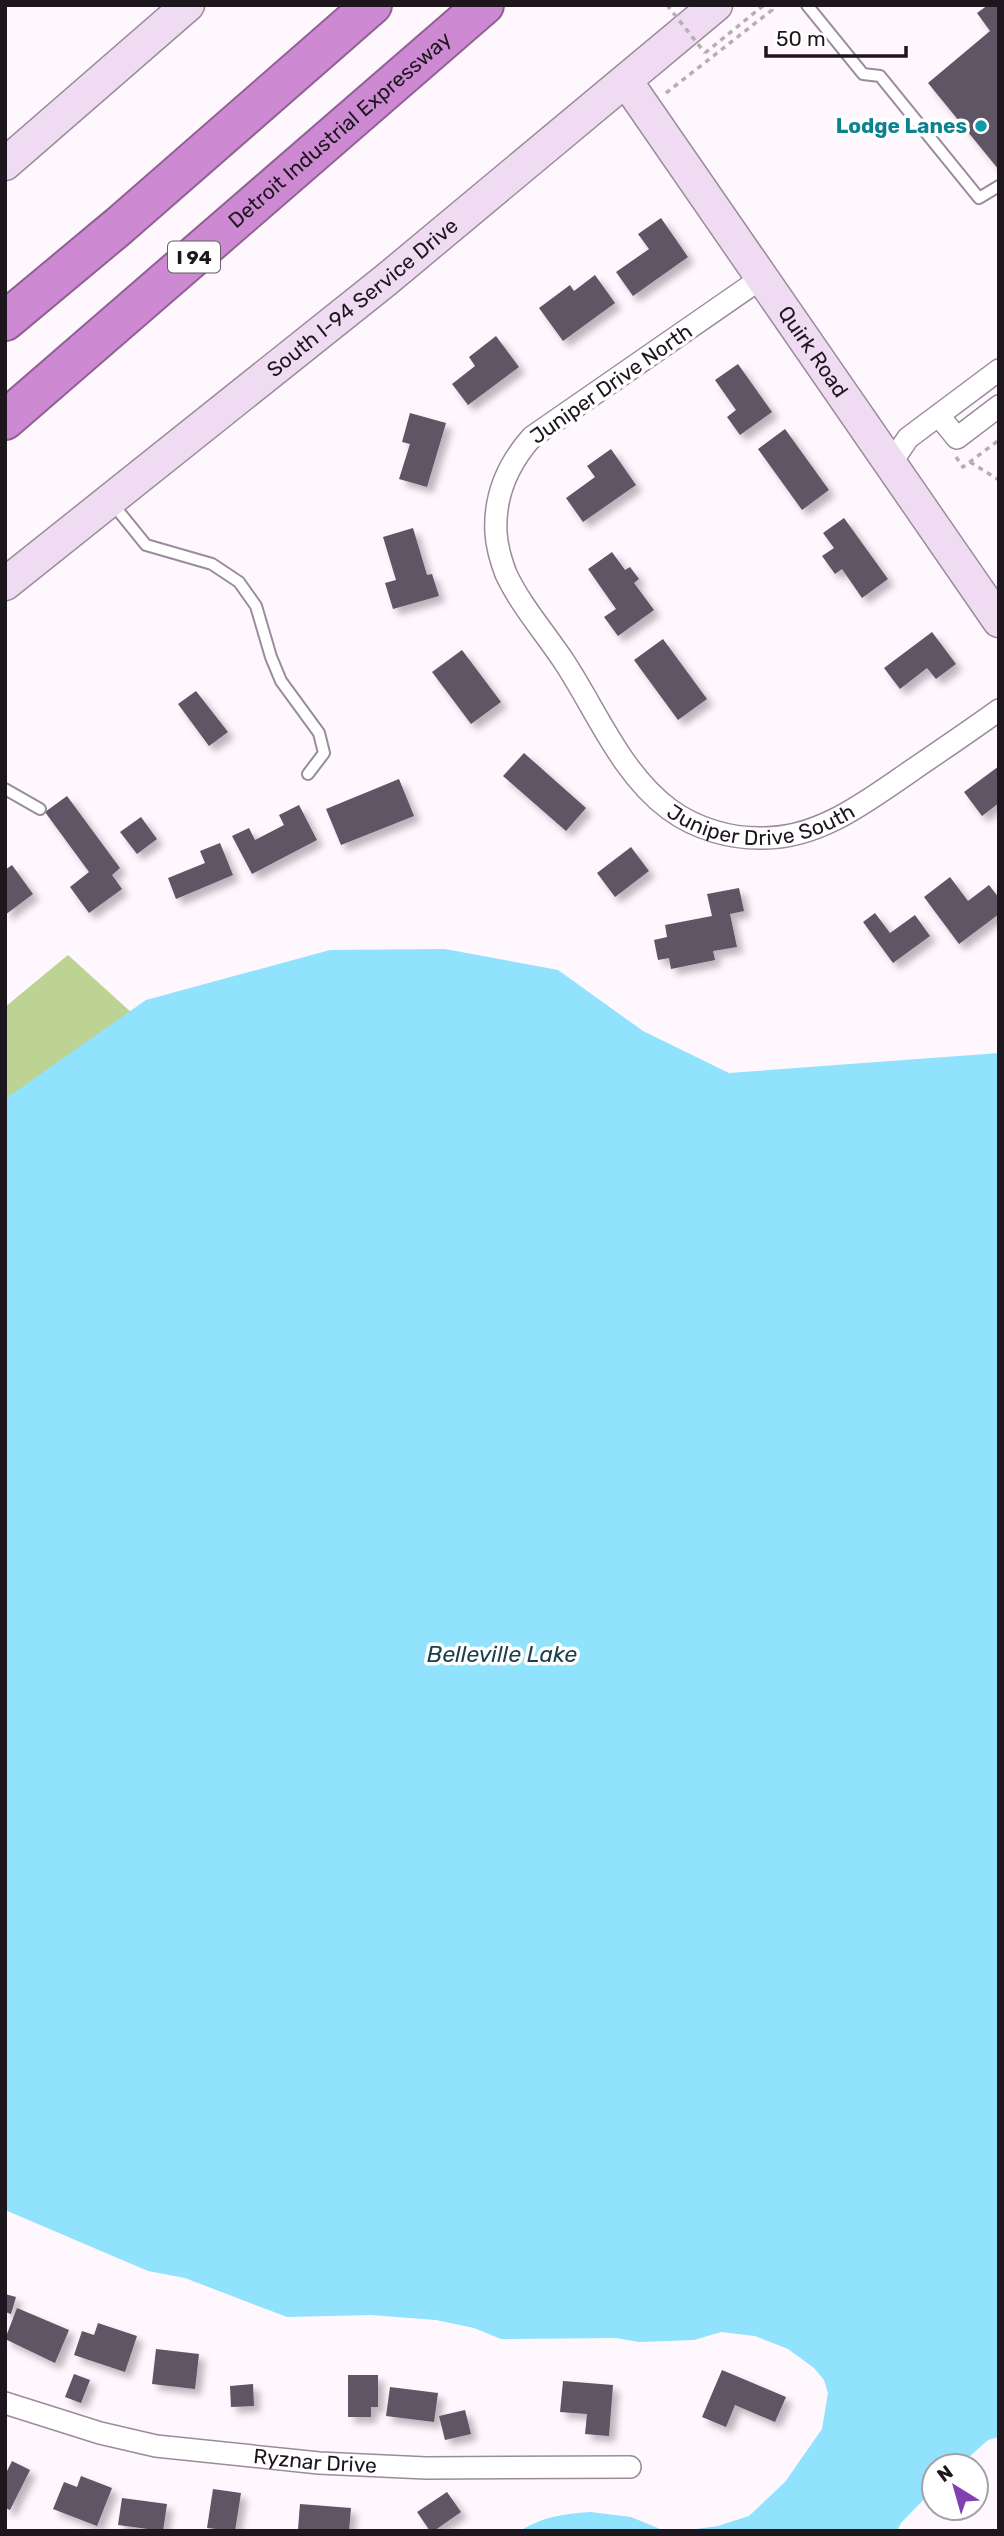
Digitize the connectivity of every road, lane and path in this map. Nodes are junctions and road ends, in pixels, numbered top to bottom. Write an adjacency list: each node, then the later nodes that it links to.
1 (188, 5): 11 (street)
2 (340, 5): 14 (highway)
3 (372, 5): 15 (highway)
4 (484, 5): 19 (highway, Detroit Industrial Expressway / I 94)
5 (667, 5): 7 (path, bridge)
6 (716, 5): 9 (street, South I-94 Service Drive)
7 (766, 5): 10 (path)
8 (807, 5): 12 (lane)
9 (626, 81): 13 (street, Quirk Road); 25 (street, South I-94 Service Drive)
10 (666, 93)
11 (5, 164)
12 (999, 186)
13 (763, 277): 23 (street, Quirk Road); 28 (street, Juniper Drive North)
14 (5, 294)
15 (5, 321)
16 (999, 370): 18 (street)
17 (999, 406): 18 (street)
18 (946, 410): 23 (street)
19 (5, 420)
20 (999, 440): 22 (path)
21 (949, 448): 22 (path)
22 (970, 462): 24 (path)
23 (891, 463): 27 (street, Quirk Road)
24 (999, 480)
25 (110, 501): 26 (street, South I-94 Service Drive); 30 (lane)
26 (5, 584)
27 (999, 621)
28 (566, 665): 29 (street, Juniper Drive South)
29 (999, 710)
30 (308, 774)
31 (5, 789): 32 (lane)
32 (40, 809)
33 (5, 2403): 34 (street, Ryznar Drive)
34 (630, 2467)

